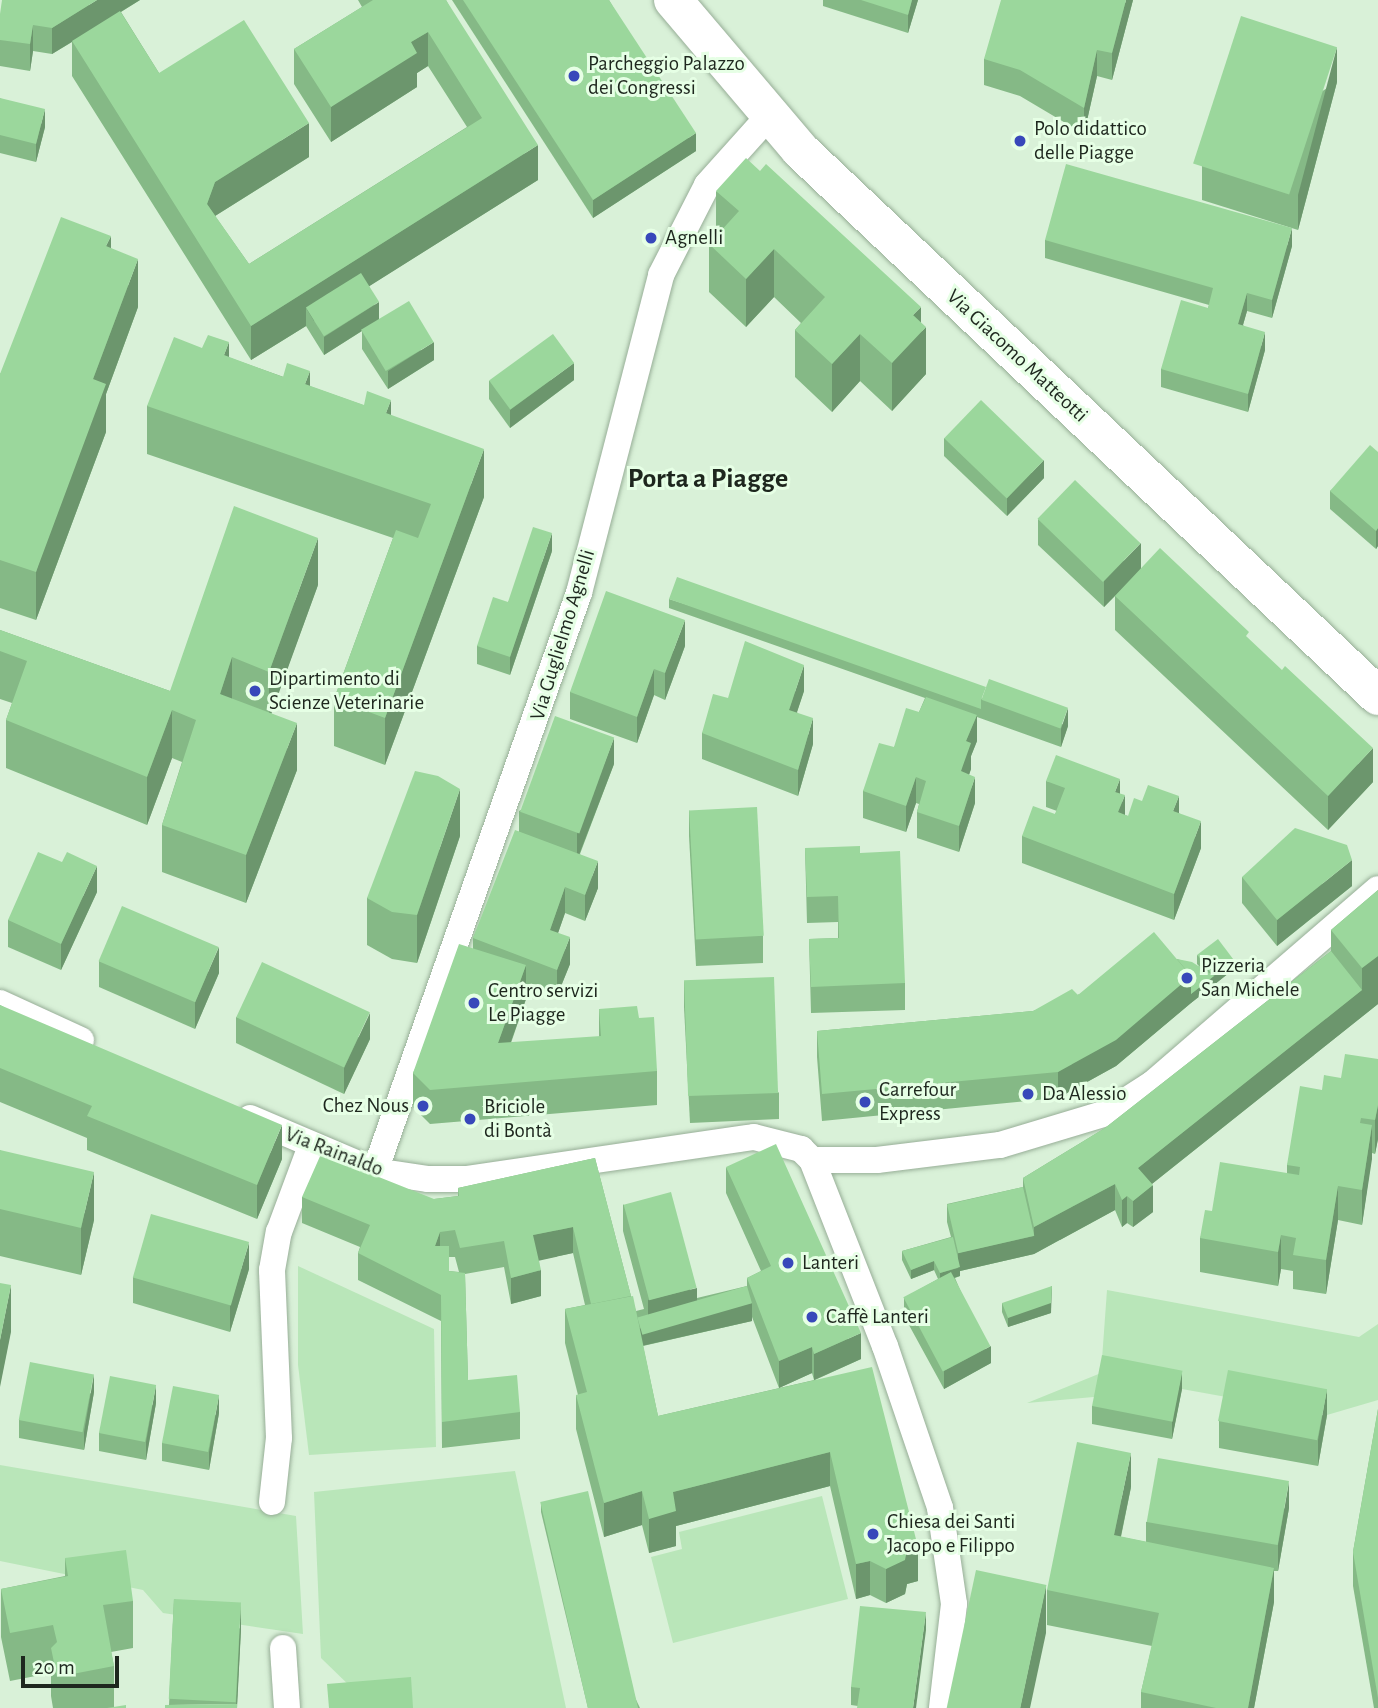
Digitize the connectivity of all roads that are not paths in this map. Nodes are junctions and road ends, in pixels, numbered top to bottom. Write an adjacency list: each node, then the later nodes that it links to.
1 (673, 0): 2 (main road, Via Giacomo Matteotti)
2 (769, 116): 3 (main road, Via Giacomo Matteotti); 10 (street, Via Guglielmo Agnelli)
3 (1378, 696)
4 (1378, 890): 9 (street)
5 (0, 1003): 6 (street)
6 (100, 1049)
7 (224, 1106): 8 (street, Via Rainaldo)
8 (311, 1146): 10 (street, Via Rainaldo); 11 (street)
9 (812, 1160): 10 (street, Via Rainaldo); 14 (street)
10 (375, 1171)
11 (272, 1502)
12 (284, 1648): 13 (street)
13 (286, 1708)
14 (942, 1708)

